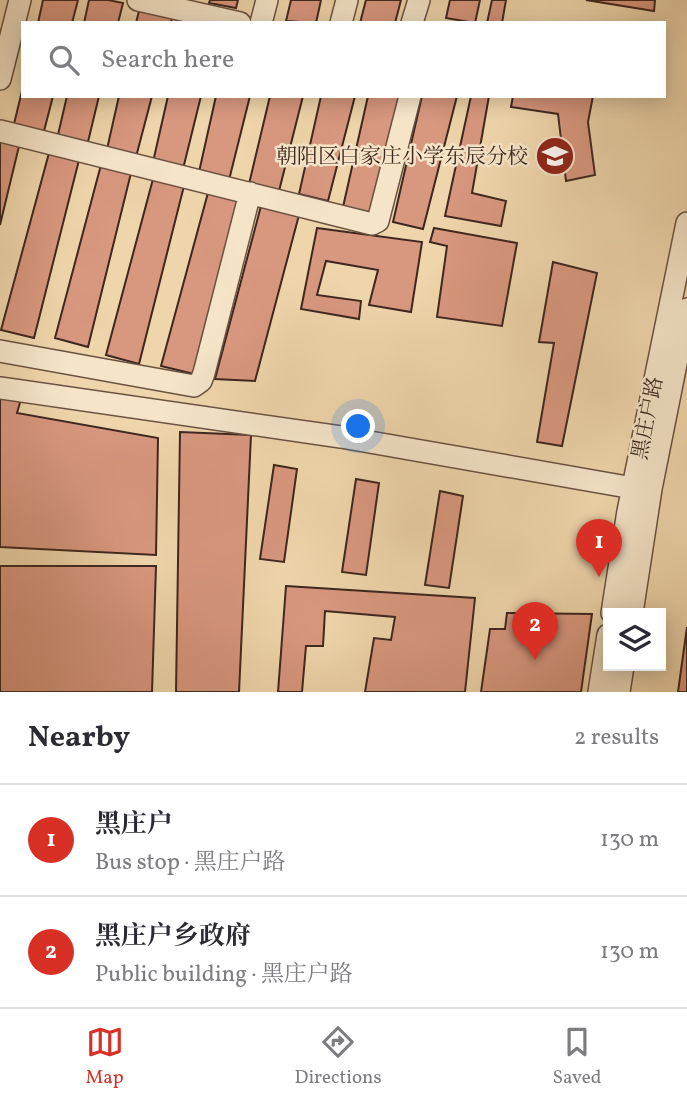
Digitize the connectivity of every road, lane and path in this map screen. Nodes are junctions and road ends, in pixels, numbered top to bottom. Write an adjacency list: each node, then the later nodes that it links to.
1 (20, 0): 11 (street)
2 (138, 0): 6 (street)
3 (267, 0): 8 (street)
4 (347, 0): 9 (street)
5 (419, 0): 10 (street)
6 (181, 5): 7 (street)
7 (233, 21)
8 (262, 21)
9 (342, 21)
10 (413, 21)
11 (0, 79)
12 (409, 98): 14 (street)
13 (0, 131): 14 (street)
14 (250, 193): 17 (street)
15 (687, 223): 19 (street, 黑庄户路)
16 (687, 309): 21 (street, 黑庄户路)
17 (0, 351)
18 (0, 387): 19 (street)
19 (633, 488): 20 (street, 黑庄户路)
20 (613, 608)
21 (633, 608)
22 (603, 667): 24 (street)
23 (623, 671): 25 (street)
24 (599, 692)
25 (619, 692)

